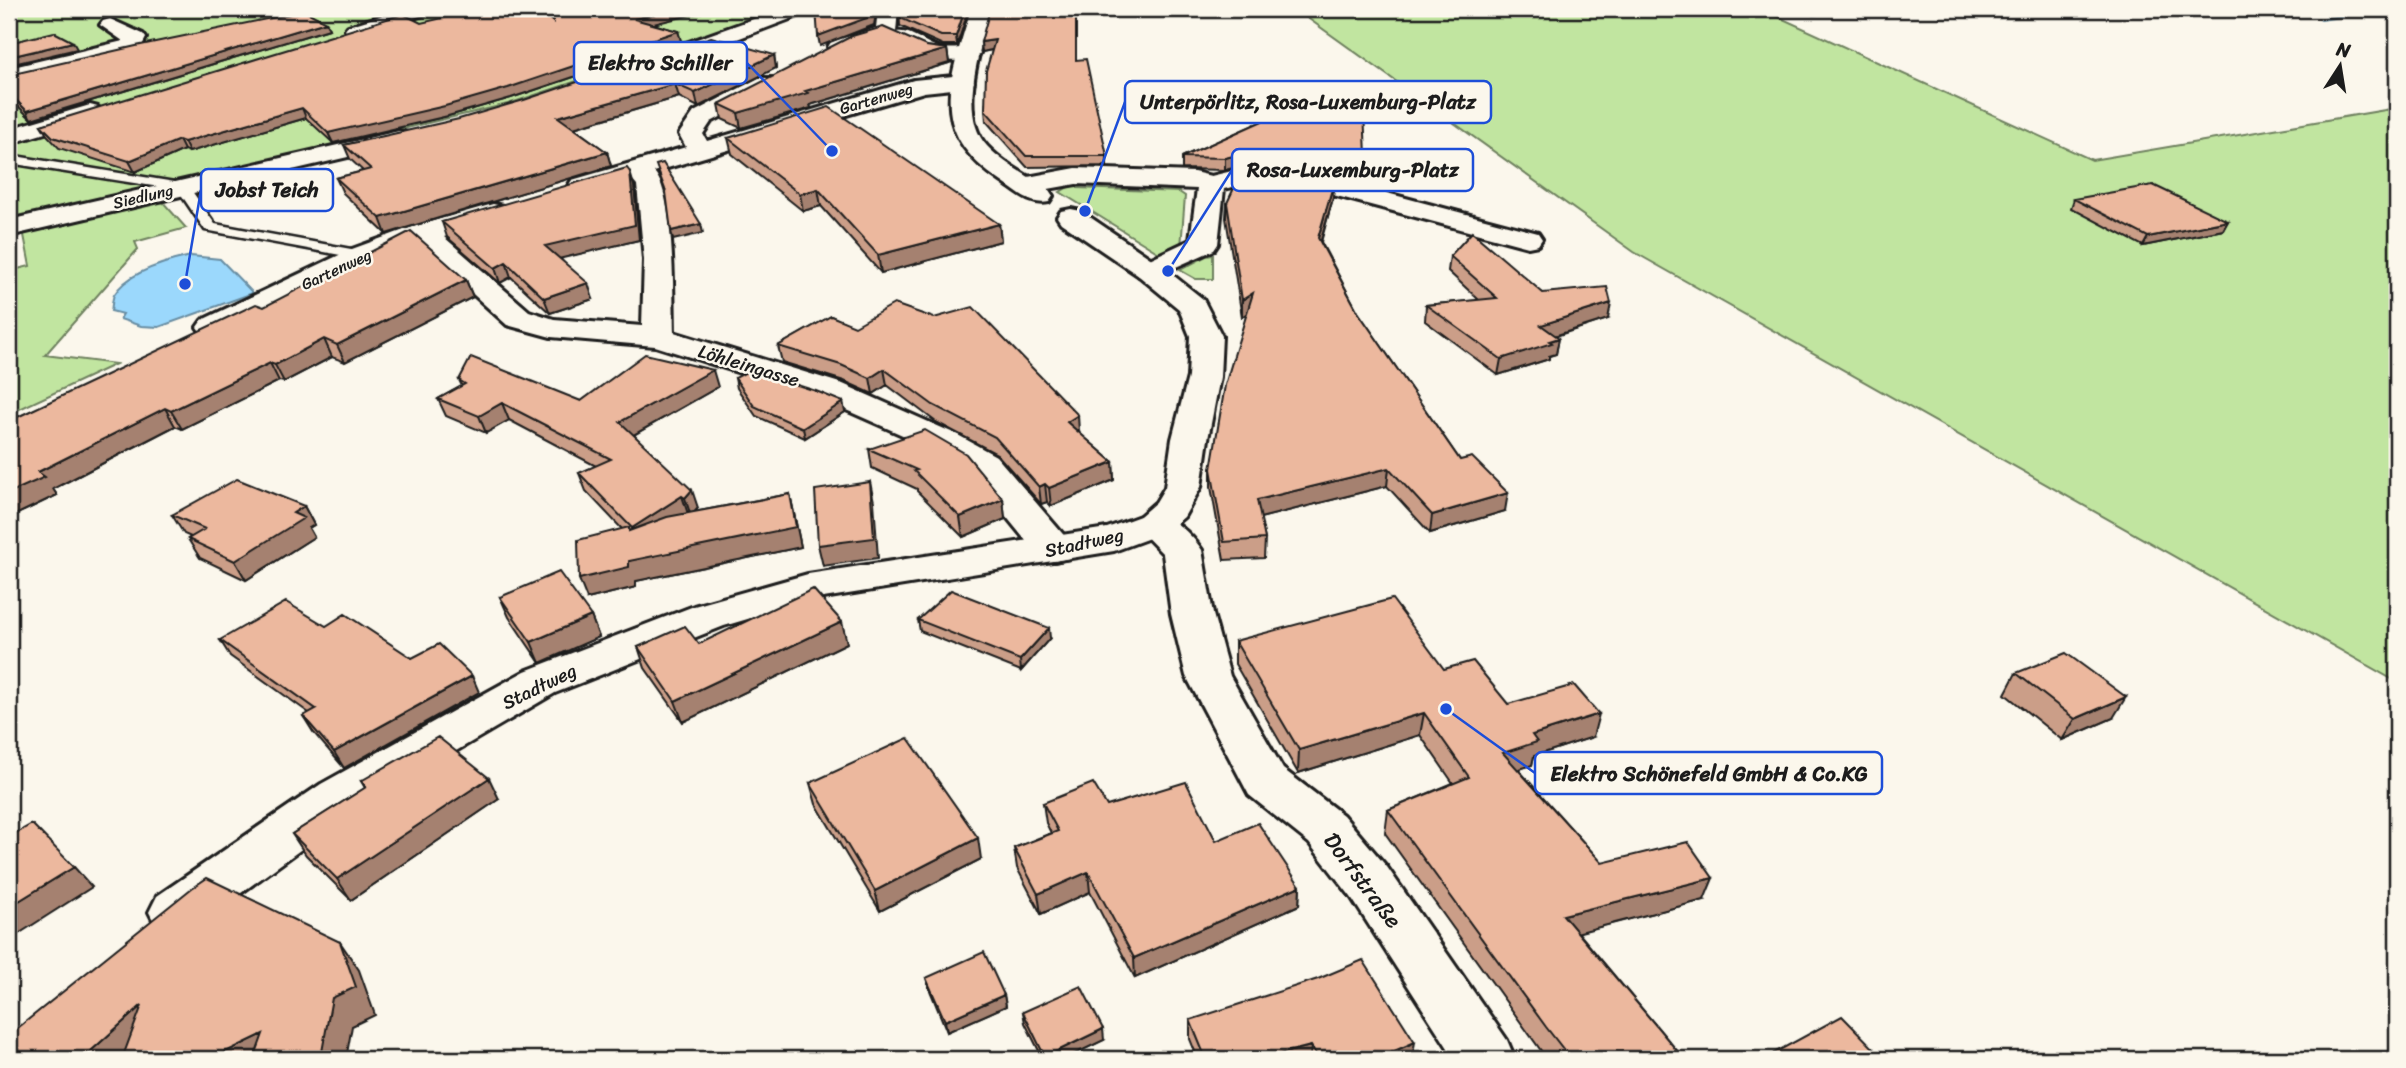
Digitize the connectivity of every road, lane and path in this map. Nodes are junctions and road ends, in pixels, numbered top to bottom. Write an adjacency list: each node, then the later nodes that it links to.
1 (423, 9): 6 (street)
2 (799, 9): 9 (street)
3 (981, 9): 7 (street)
4 (887, 20): 7 (street); 8 (street)
5 (110, 25): 11 (street)
6 (330, 38)
7 (969, 53): 12 (street)
8 (821, 56)
9 (649, 63)
10 (784, 74): 16 (street)
11 (9, 75)
12 (963, 82): 16 (street, Gartenweg); 21 (street)
13 (116, 104): 15 (street)
14 (428, 131): 20 (street, Siedlung)
15 (9, 137)
16 (700, 150): 18 (street, Gartenweg)
17 (9, 159): 20 (lane)
18 (637, 170): 22 (street, Gartenweg); 30 (street)
19 (1211, 184): 21 (street); 26 (street); 28 (street)
20 (182, 187): 24 (street, Siedlung); 27 (lane)
21 (1033, 190): 28 (street)
22 (561, 192)
23 (523, 203): 25 (street, Gartenweg)
24 (9, 228)
25 (422, 233): 27 (street, Gartenweg); 30 (street, Löhleingasse)
26 (1528, 239)
27 (362, 255): 29 (street, Gartenweg)
28 (1150, 270): 31 (street)
29 (192, 337)
30 (658, 337): 32 (street, Löhleingasse)
31 (1153, 524): 32 (street, Stadtweg); 34 (street, Dorfstraße)
32 (1054, 549): 33 (street, Stadtweg)
33 (144, 933)
34 (1487, 1059)

